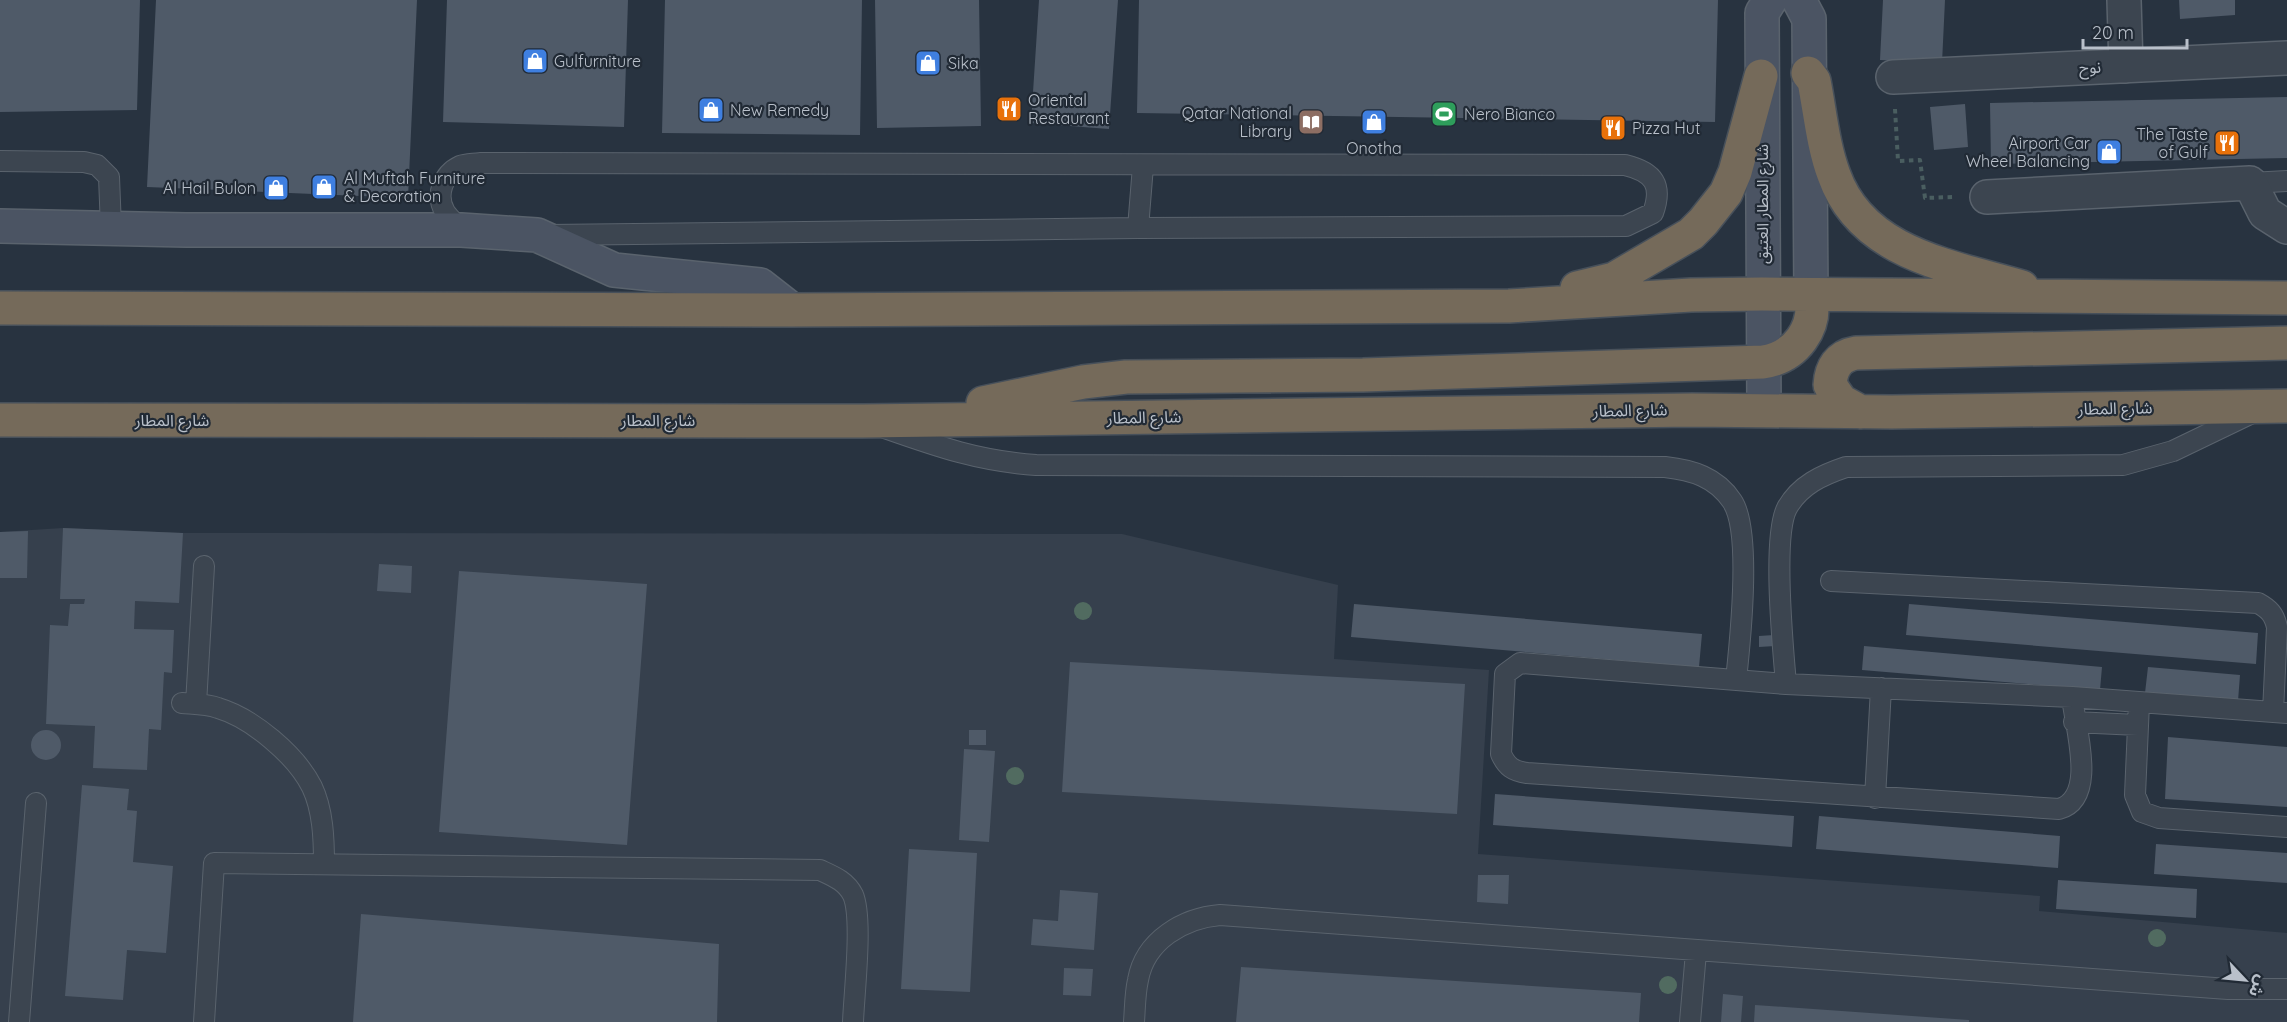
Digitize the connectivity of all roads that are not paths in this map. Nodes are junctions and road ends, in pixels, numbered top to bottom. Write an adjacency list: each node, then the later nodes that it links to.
1 (1770, 0): 7 (street, شارع المطار العتيق)
2 (1799, 0): 6 (street)
3 (2124, 0): 5 (street)
4 (2287, 58): 5 (street, نوح)
5 (2126, 66): 8 (street, نوح)
6 (1808, 73): 21 (street); 22 (highway)
7 (1761, 76): 20 (street, شارع المطار العتيق); 24 (highway)
8 (1893, 78)
9 (0, 161): 16 (lane)
10 (1143, 166): 17 (lane); 17 (lane); 18 (lane)
11 (2287, 182): 12 (lane)
12 (2250, 183): 13 (street); 15 (street)
13 (1973, 197)
14 (0, 226): 16 (street)
15 (2287, 227)
16 (111, 228): 18 (street)
17 (1138, 228): 19 (lane)
18 (461, 230): 19 (street)
19 (537, 235): 26 (street)
20 (1762, 294): 21 (highway); 24 (highway); 28 (street, شارع المطار العتيق)
21 (1811, 296): 22 (highway); 28 (highway)
22 (2058, 298): 23 (highway)
23 (2287, 298)
24 (1509, 306): 26 (highway)
25 (0, 308): 26 (highway)
26 (792, 310)
27 (2287, 343): 31 (highway)
28 (1763, 362): 30 (street, شارع المطار العتيق); 33 (highway)
29 (2278, 406): 31 (highway, شارع المطار); 37 (lane)
30 (1764, 410): 31 (highway, شارع المطار); 33 (highway, شارع المطار)
31 (1861, 412)
32 (0, 420): 33 (highway, شارع المطار)
33 (862, 421): 36 (lane)
34 (204, 566): 47 (lane)
35 (1830, 581): 41 (lane)
36 (1736, 680): 37 (lane); 44 (lane)
37 (1786, 684): 38 (lane)
38 (1881, 688): 39 (lane); 44 (lane)
39 (2073, 698): 40 (lane); 42 (lane)
40 (2139, 703): 41 (lane); 43 (lane)
41 (2280, 713)
42 (2074, 722): 43 (lane); 44 (lane)
43 (2138, 725): 46 (lane)
44 (1875, 798)
45 (36, 803): 50 (lane)
46 (2287, 827)
47 (324, 864): 51 (lane); 52 (lane)
48 (1696, 951): 49 (lane); 53 (lane); 54 (lane)
49 (2287, 988)
50 (19, 1022)
51 (204, 1022)
52 (853, 1022)
53 (1134, 1022)
54 (1690, 1022)

